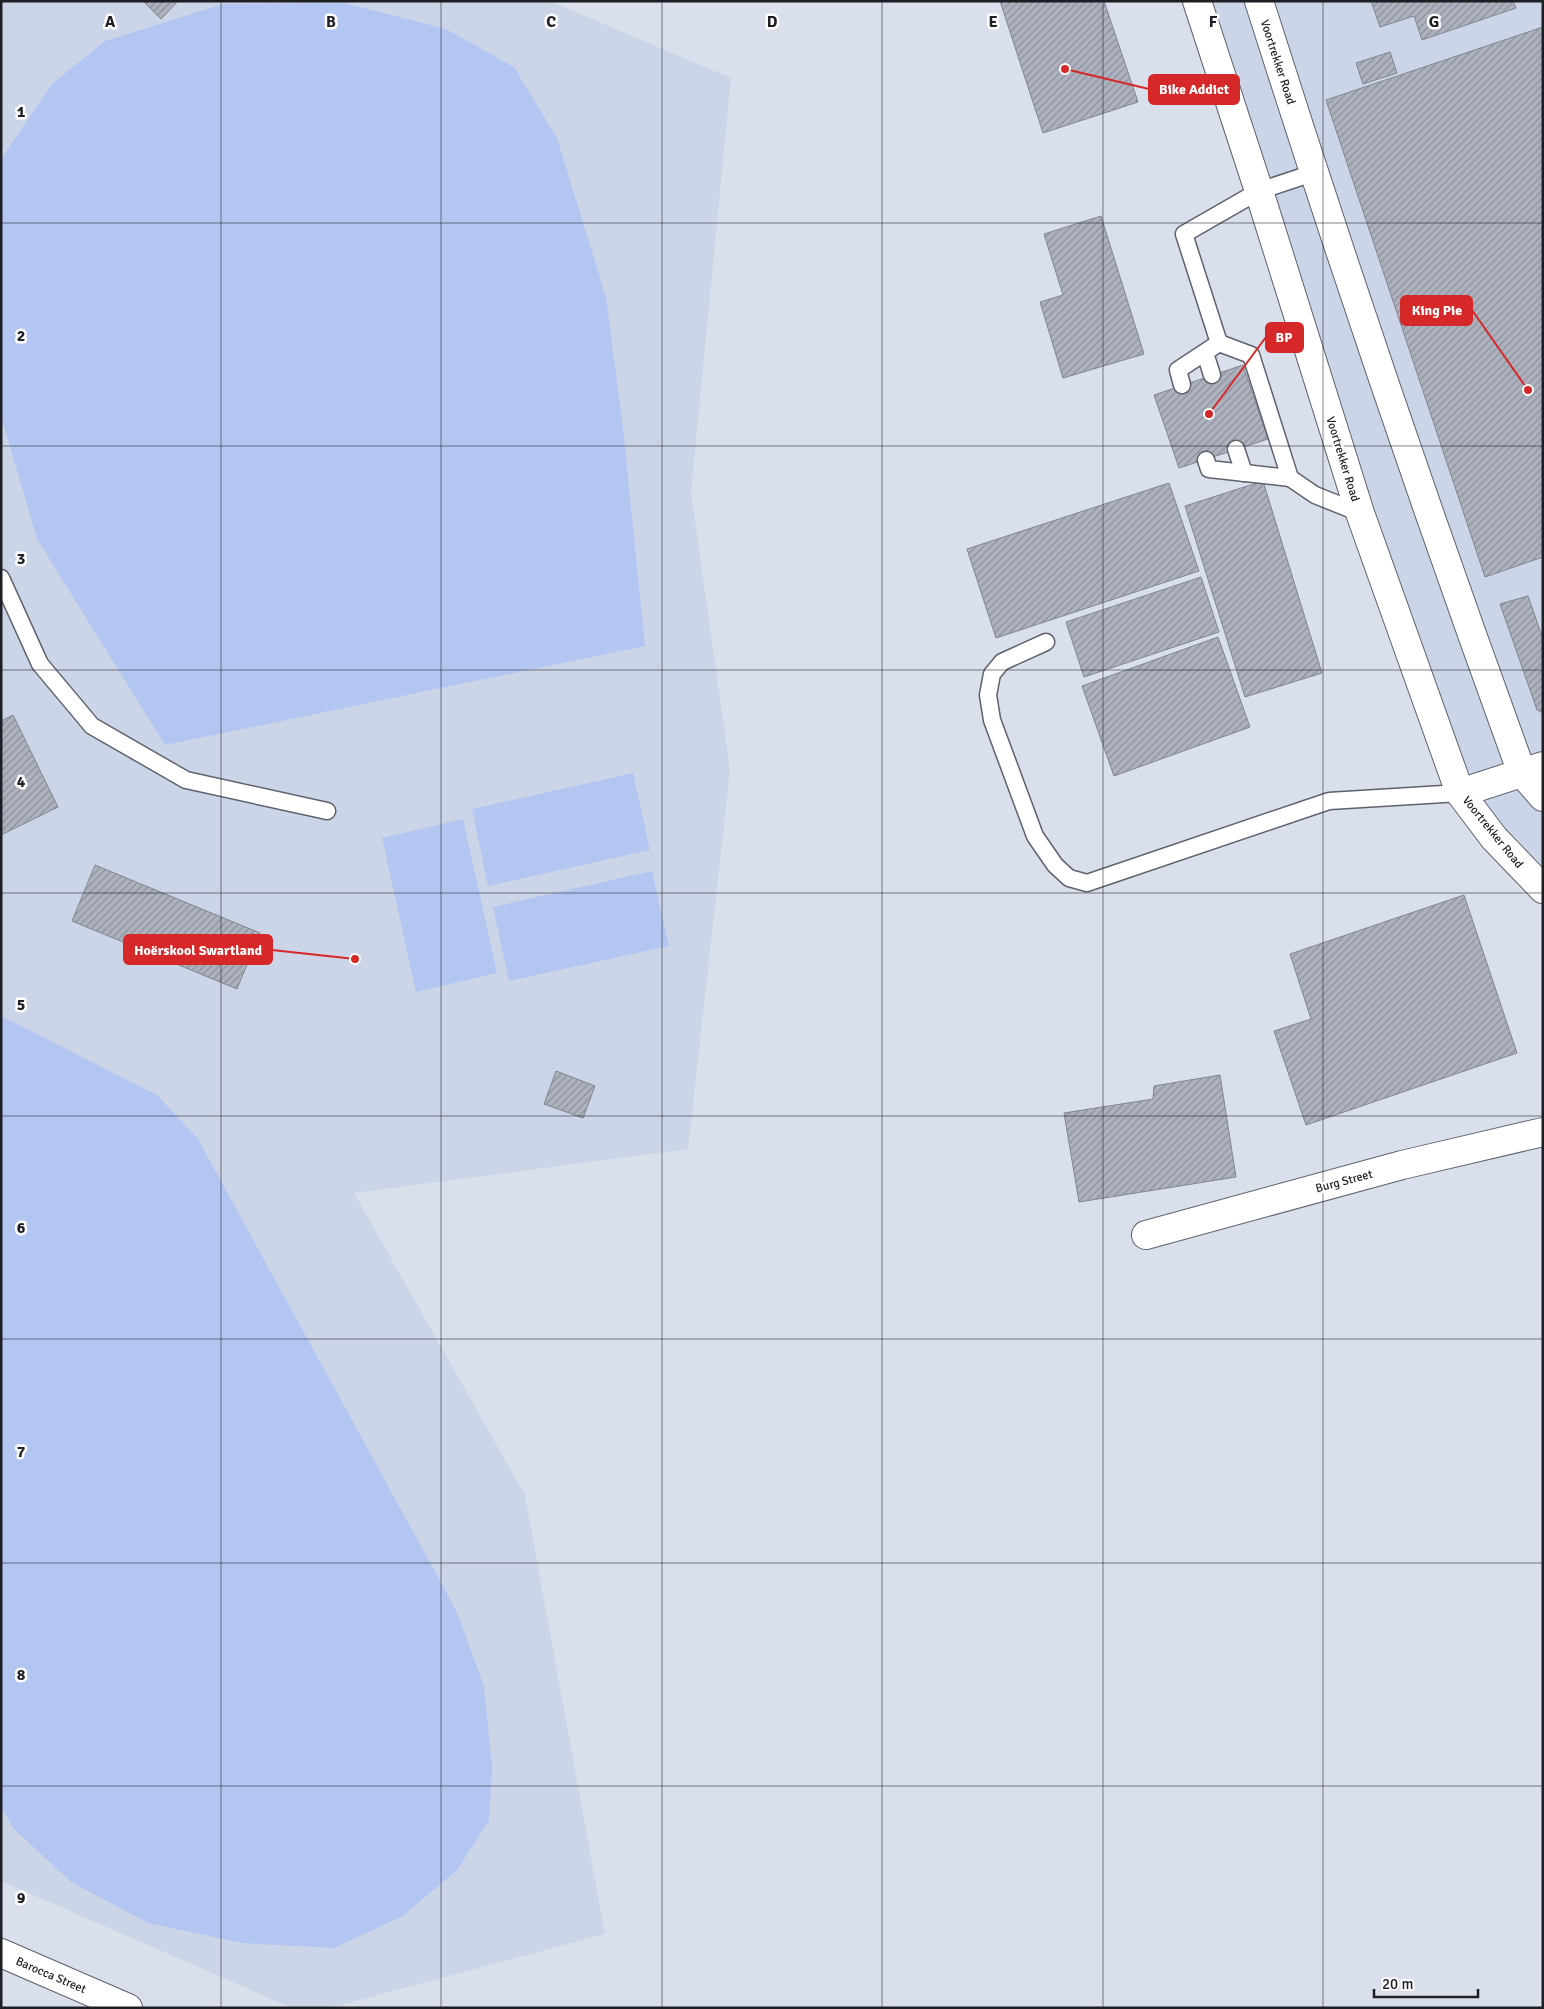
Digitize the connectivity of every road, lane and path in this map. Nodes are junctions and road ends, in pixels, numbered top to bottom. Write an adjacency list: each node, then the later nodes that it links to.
1 (1197, 1): 4 (main road, Voortrekker Road)
2 (1259, 1): 3 (main road, Voortrekker Road)
3 (1313, 173): 4 (lane); 16 (main road, Voortrekker Road)
4 (1259, 191): 5 (lane); 13 (main road, Voortrekker Road)
5 (1220, 343): 6 (lane); 12 (lane)
6 (1205, 352): 7 (lane); 8 (lane)
7 (1212, 375)
8 (1182, 385)
9 (1236, 449): 11 (lane)
10 (1206, 460): 11 (lane)
11 (1244, 473): 12 (lane)
12 (1290, 478): 13 (lane)
13 (1360, 513): 17 (main road, Voortrekker Road)
14 (1, 578): 19 (lane)
15 (1046, 642): 17 (lane)
16 (1532, 770): 17 (main road); 18 (main road, Voortrekker Road)
17 (1460, 793): 20 (main road, Voortrekker Road)
18 (1543, 797)
19 (327, 811)
20 (1543, 889)
21 (1543, 1132): 22 (main road, Burg Street)
22 (1146, 1235)
23 (1, 1953): 24 (main road, Barocca Street)
24 (128, 2008)

